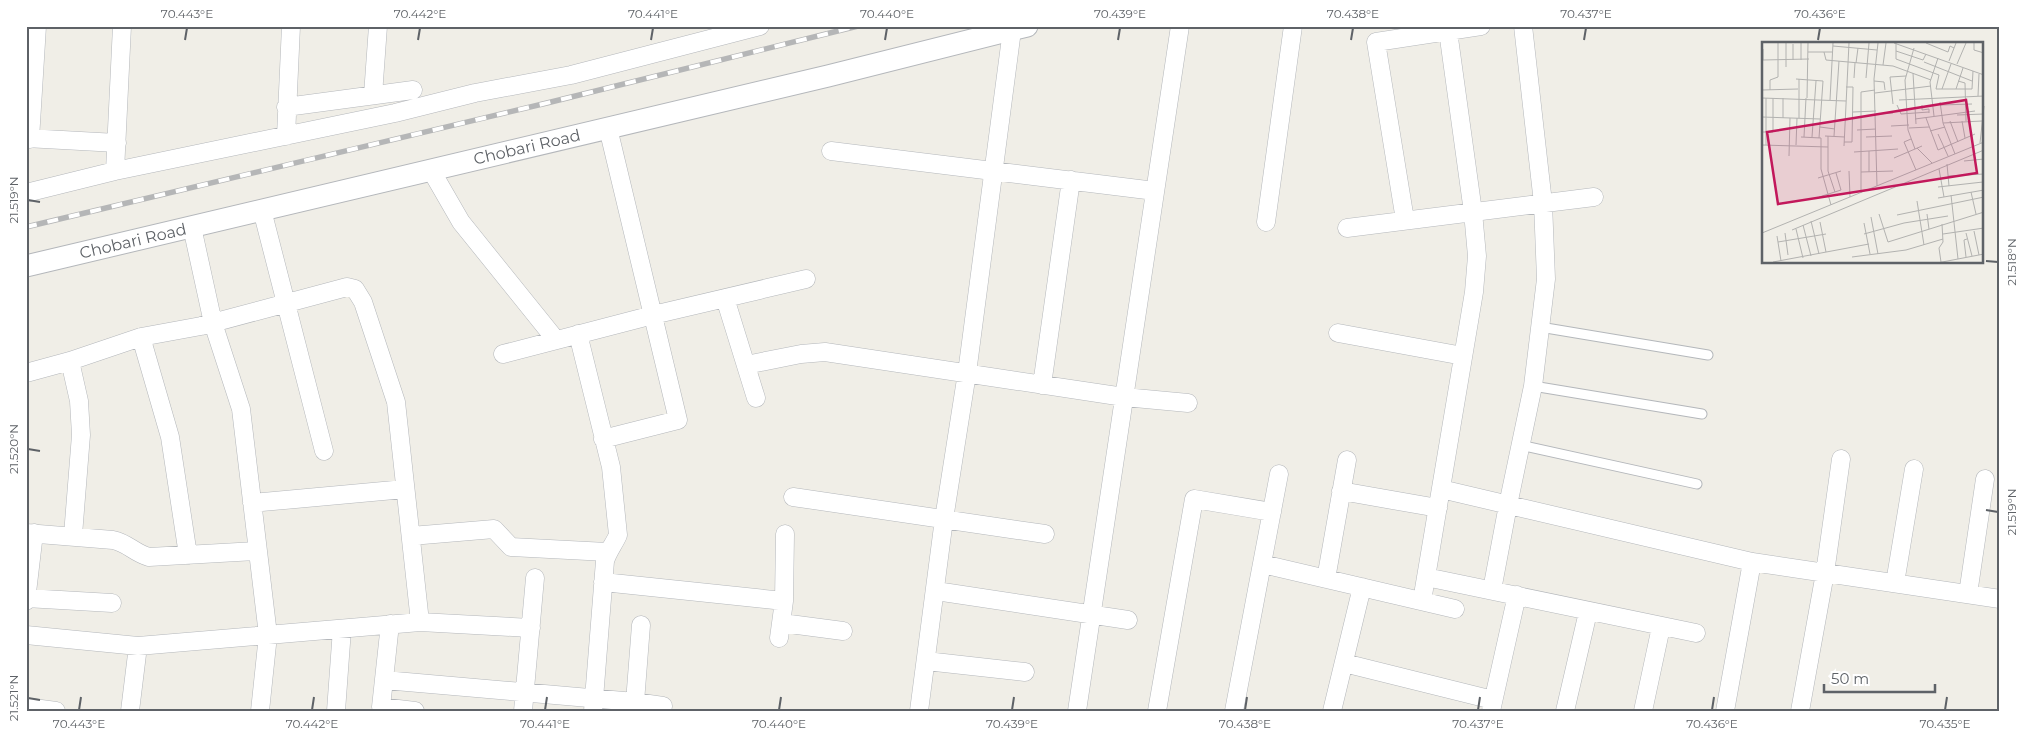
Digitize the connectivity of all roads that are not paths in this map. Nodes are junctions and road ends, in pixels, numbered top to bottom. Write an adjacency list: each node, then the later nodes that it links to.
1 (37, 26): 17 (street)
2 (122, 26): 18 (street)
3 (291, 26): 14 (street)
4 (378, 26): 13 (street)
5 (760, 26): 16 (street)
6 (1180, 26): 24 (street)
7 (1293, 26): 31 (street)
8 (1482, 26): 11 (street)
9 (1524, 26): 27 (street)
10 (1019, 28): 15 (street, Chobari Road); 21 (street)
11 (1448, 31): 29 (street); 30 (street)
12 (413, 90): 13 (street)
13 (373, 95): 14 (street)
14 (286, 107): 16 (street)
15 (608, 128): 20 (street, Chobari Road); 38 (street)
16 (286, 136): 22 (street)
17 (28, 139): 18 (street)
18 (117, 143): 22 (street)
19 (831, 151): 21 (street)
20 (431, 170): 28 (street, Chobari Road); 44 (street)
21 (993, 170): 23 (street); 51 (street)
22 (115, 171): 25 (street)
23 (1071, 180): 24 (street); 52 (street)
24 (1155, 191): 54 (street)
25 (26, 193)
26 (1594, 197): 27 (street)
27 (1543, 203): 29 (street); 40 (street)
28 (262, 210): 32 (street, Chobari Road); 37 (street)
29 (1473, 212): 30 (street); 47 (street)
30 (1405, 220): 33 (street)
31 (1266, 222)
32 (192, 227): 34 (street, Chobari Road); 39 (street)
33 (1347, 228)
34 (26, 266)
35 (806, 279): 36 (street)
36 (725, 298): 38 (street); 49 (street)
37 (286, 304): 39 (street); 60 (street); 67 (street)
38 (653, 315): 42 (street); 58 (street)
39 (213, 323): 43 (street); 71 (street)
40 (1540, 327): 46 (lane); 53 (street)
41 (1338, 333): 47 (street)
42 (578, 334): 44 (street); 58 (street)
43 (142, 336): 48 (street); 83 (street)
44 (556, 340): 45 (street)
45 (504, 354)
46 (1708, 354)
47 (1464, 356): 68 (street)
48 (70, 361): 50 (street); 79 (street)
49 (746, 366): 51 (street); 55 (street)
50 (26, 373)
51 (967, 373): 52 (street); 75 (street)
52 (1042, 384): 54 (street)
53 (1533, 386): 57 (lane); 59 (street)
54 (1124, 397): 56 (street); 105 (street)
55 (756, 398)
56 (1188, 403)
57 (1702, 414)
58 (602, 439): 82 (street)
59 (1520, 444): 66 (lane); 72 (street)
60 (324, 451)
61 (1841, 459): 86 (street)
62 (1347, 460): 69 (street)
63 (1914, 469): 91 (street)
64 (1279, 474): 74 (street)
65 (1985, 479): 95 (street)
66 (1697, 484)
67 (405, 489): 71 (street); 80 (street)
68 (1441, 489): 72 (street); 73 (street)
69 (1341, 491): 73 (street); 89 (street)
70 (793, 497): 75 (street)
71 (252, 503): 81 (street)
72 (1508, 505): 84 (street); 94 (street)
73 (1438, 508): 87 (street)
74 (1272, 512): 85 (street); 136 (street)
75 (944, 519): 78 (street); 93 (street)
76 (30, 533): 79 (street); 97 (street)
77 (786, 534): 100 (street)
78 (1045, 534)
79 (73, 535): 83 (street)
80 (411, 536): 82 (street); 107 (street)
81 (258, 551): 83 (street); 116 (street)
82 (607, 552): 90 (street)
83 (188, 556)
84 (1752, 562): 86 (street); 141 (street)
85 (1262, 564): 89 (street); 137 (street)
86 (1825, 573): 91 (street); 142 (street)
87 (1426, 577): 94 (street); 101 (street)
88 (536, 578): 112 (street)
89 (1326, 579): 92 (street)
90 (602, 582): 100 (street); 124 (street)
91 (1895, 583): 95 (street)
92 (1362, 587): 101 (street); 119 (street)
93 (936, 590): 105 (street); 118 (street)
94 (1492, 590): 96 (street)
95 (1968, 594): 98 (street)
96 (1517, 595): 104 (street); 125 (street)
97 (26, 598): 99 (street); 102 (street)
98 (2000, 599)
99 (26, 601)
100 (784, 601): 113 (street)
101 (1422, 601): 103 (street)
102 (112, 603)
103 (1455, 609)
104 (1588, 612): 110 (street); 139 (street)
105 (1091, 614): 106 (street); 135 (street)
106 (1128, 620)
107 (420, 622): 108 (street); 112 (street)
108 (390, 624): 111 (street); 121 (street)
109 (641, 625): 123 (street)
110 (1661, 626): 114 (street); 140 (street)
111 (342, 628): 116 (street); 130 (street)
112 (531, 628): 122 (street)
113 (843, 631)
114 (1696, 633)
115 (26, 635): 117 (street)
116 (268, 635): 117 (street); 129 (street)
117 (138, 646): 128 (street)
118 (926, 662): 120 (street); 134 (street)
119 (1344, 663): 125 (street); 138 (street)
120 (1025, 672)
121 (384, 680): 122 (street); 131 (street)
122 (525, 691): 124 (street); 132 (street)
123 (635, 702): 124 (street); 133 (street)
124 (594, 704)
125 (1492, 706)
126 (26, 707): 127 (street)
127 (56, 711)
128 (130, 711)
129 (260, 711)
130 (336, 711)
131 (415, 711)
132 (523, 711)
133 (662, 711)
134 (919, 711)
135 (1077, 711)
136 (1157, 711)
137 (1234, 711)
138 (1332, 711)
139 (1565, 711)
140 (1643, 711)
141 (1725, 711)
142 (1800, 711)

